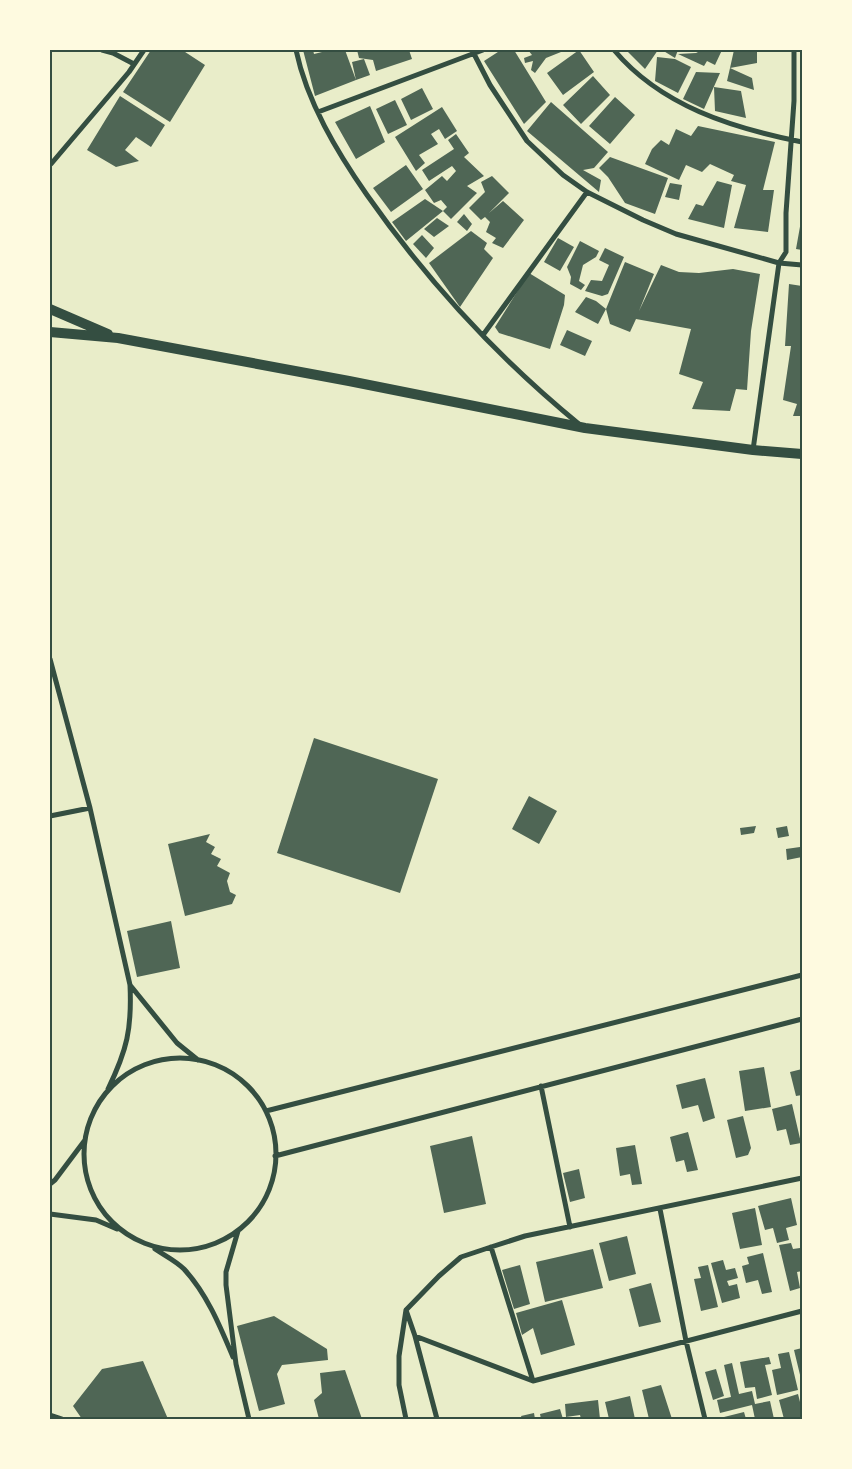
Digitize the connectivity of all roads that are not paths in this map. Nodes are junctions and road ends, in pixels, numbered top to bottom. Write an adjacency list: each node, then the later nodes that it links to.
1 (102, 50): 8 (street)
2 (144, 50): 8 (street)
3 (296, 50): 9 (street)
4 (483, 50): 7 (street)
5 (614, 50): 10 (street)
6 (794, 50): 10 (street)
7 (472, 52): 9 (street); 13 (street)
8 (134, 64): 12 (street)
9 (318, 112): 18 (street)
10 (791, 140): 11 (street); 14 (street)
11 (802, 142)
12 (50, 166)
13 (587, 192): 14 (street); 18 (street)
14 (779, 263): 15 (street); 21 (street)
15 (802, 265)
16 (50, 309): 19 (main road)
17 (50, 332): 19 (main road)
18 (482, 335): 20 (street)
19 (118, 338): 20 (main road)
20 (585, 428): 21 (main road)
21 (753, 450): 22 (main road)
22 (802, 454)
23 (50, 659): 24 (street)
24 (90, 808): 25 (street); 27 (street)
25 (50, 816)
26 (802, 975): 32 (street)
27 (130, 985): 29 (street); 31 (street)
28 (802, 1019): 30 (street)
29 (198, 1060): 31 (street); 32 (street)
30 (541, 1086): 34 (street); 39 (street)
31 (107, 1092): 33 (street)
32 (266, 1111): 34 (street)
33 (85, 1140): 36 (street); 41 (street)
34 (275, 1156): 40 (street)
35 (802, 1178): 37 (street)
36 (50, 1184)
37 (660, 1209): 39 (street); 47 (street)
38 (50, 1214): 41 (street)
39 (570, 1227): 43 (street)
40 (238, 1230): 42 (street); 48 (street)
41 (122, 1231): 42 (street)
42 (152, 1247): 48 (street)
43 (490, 1247): 44 (street); 49 (street)
44 (406, 1310): 46 (street); 53 (street)
45 (802, 1311): 47 (street)
46 (416, 1336): 49 (street); 54 (street)
47 (686, 1341): 49 (street); 55 (street)
48 (236, 1364): 52 (street)
49 (533, 1381)
50 (50, 1415): 51 (street)
51 (62, 1419)
52 (249, 1419)
53 (406, 1419)
54 (438, 1419)
55 (705, 1419)

